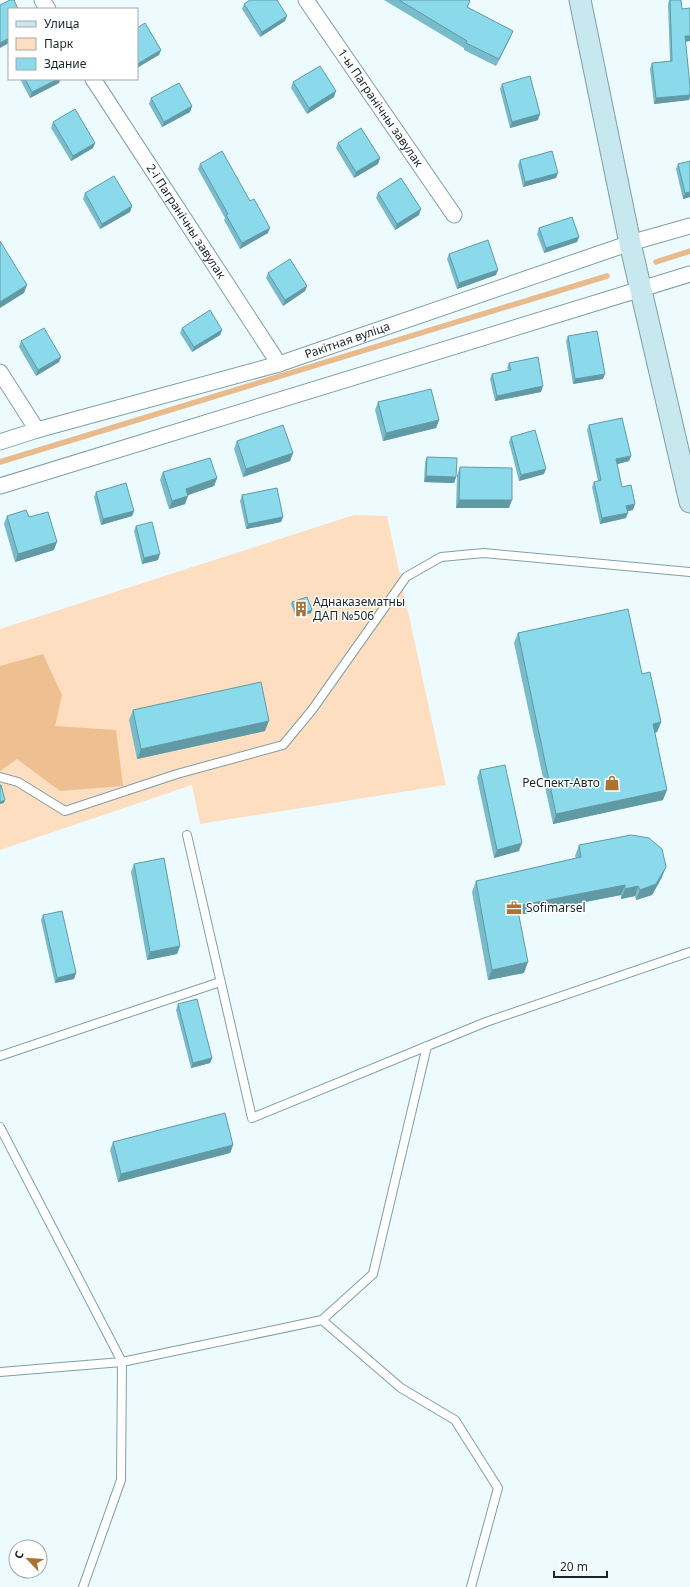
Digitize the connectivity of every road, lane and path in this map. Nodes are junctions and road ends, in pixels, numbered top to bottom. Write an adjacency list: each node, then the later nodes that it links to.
1 (306, 0): 4 (street, 1-ы Пагранічны завулак)
2 (580, 0): 6 (street)
3 (94, 80): 9 (street, 2-і Пагранічны завулак)
4 (454, 215)
5 (690, 226): 6 (street, Ракітная вуліца)
6 (630, 243): 8 (street); 9 (street, Ракітная вуліца)
7 (690, 274): 8 (street)
8 (641, 289): 13 (street); 14 (street)
9 (279, 364): 11 (street, Ракітная вуліца)
10 (0, 372): 11 (street)
11 (37, 430): 12 (street, Ракітная вуліца)
12 (0, 442)
13 (0, 486)
14 (690, 502)
15 (690, 572): 16 (lane)
16 (0, 778)
17 (187, 835): 19 (lane)
18 (690, 952): 20 (lane)
19 (220, 982): 20 (lane); 21 (lane)
20 (427, 1046): 23 (lane)
21 (0, 1056)
22 (0, 1127): 24 (lane)
23 (322, 1320): 24 (lane); 27 (lane)
24 (122, 1362): 25 (lane); 26 (lane)
25 (0, 1372)
26 (82, 1587)
27 (472, 1587)

